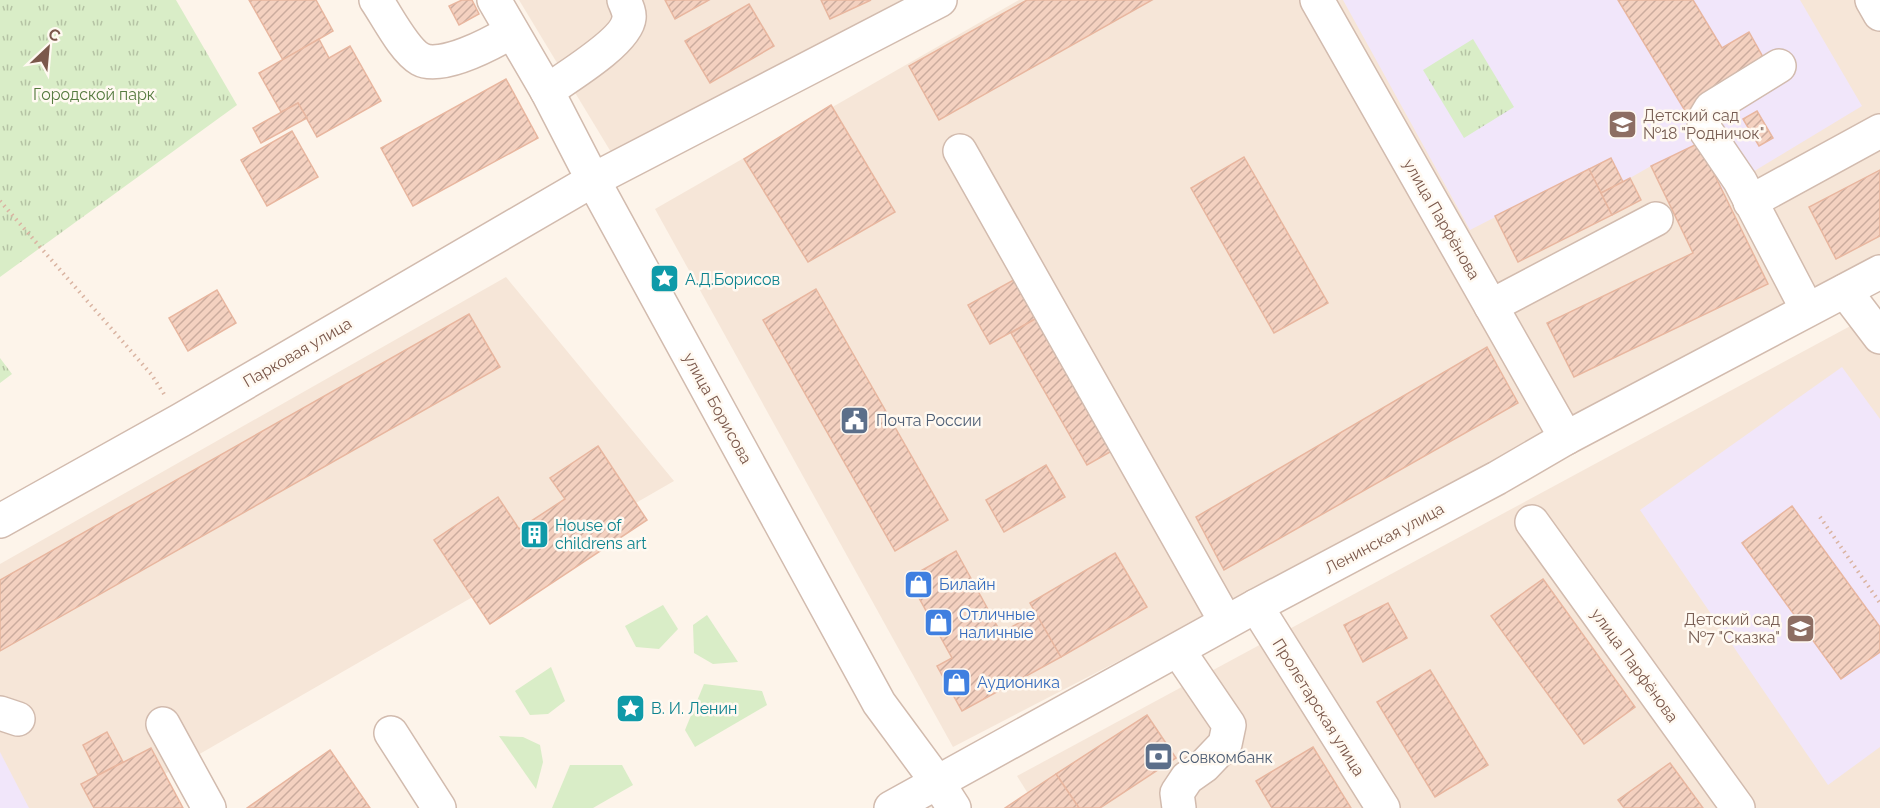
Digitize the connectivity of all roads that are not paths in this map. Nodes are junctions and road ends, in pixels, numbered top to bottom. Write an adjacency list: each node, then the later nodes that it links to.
1 (376, 0): 8 (street)
2 (494, 0): 8 (street, улица Борисова)
3 (624, 0): 10 (street)
4 (1317, 0): 18 (street, улица Парфёнова)
5 (1872, 0): 7 (street)
6 (924, 4): 13 (street, Парковая улица)
7 (1880, 14)
8 (511, 32): 10 (street, улица Борисова)
9 (1779, 66): 14 (street)
10 (547, 90): 13 (street, улица Борисова)
11 (1880, 131): 14 (street)
12 (960, 151): 25 (street)
13 (593, 180): 22 (street, Парковая улица); 29 (street, улица Борисова)
14 (1750, 202): 19 (street)
15 (1656, 219): 18 (street)
16 (1880, 272): 17 (street, Ленинская улица)
17 (1845, 291): 19 (street, Ленинская улица); 20 (street)
18 (1491, 306): 21 (street, улица Парфёнова)
19 (1807, 309): 21 (street, Ленинская улица)
20 (1880, 337)
21 (1566, 438): 24 (street, Ленинская улица)
22 (0, 521)
23 (1532, 522): 35 (street, улица Парфёнова)
24 (1256, 606): 25 (street, Ленинская улица); 34 (street, Пролетарская улица)
25 (1226, 622): 26 (street, Ленинская улица)
26 (1178, 650): 29 (street, Ленинская улица); 33 (street)
27 (163, 724): 30 (street)
28 (391, 732): 31 (street)
29 (946, 795): 32 (street, Ленинская улица)
30 (209, 808)
31 (439, 808)
32 (891, 808)
33 (1179, 808)
34 (1383, 808)
35 (1738, 808)

